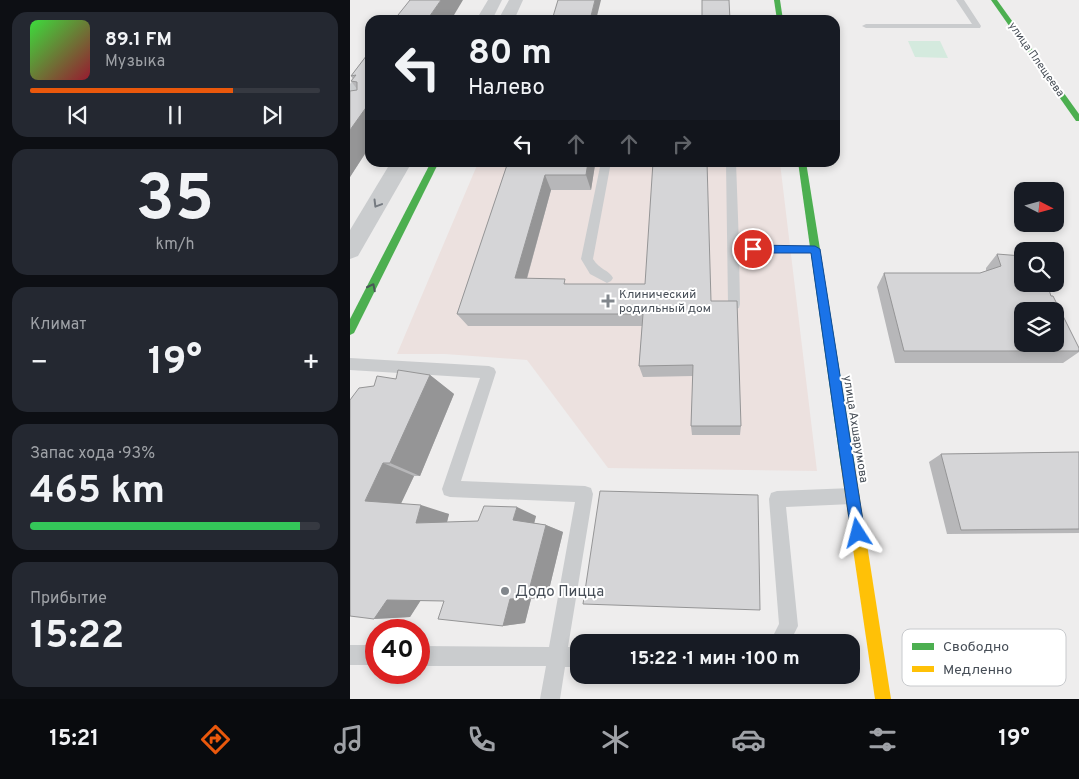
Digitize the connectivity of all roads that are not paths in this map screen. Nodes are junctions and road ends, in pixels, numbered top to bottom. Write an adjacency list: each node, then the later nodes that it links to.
1 (495, 0): 6 (street)
2 (516, 0): 7 (street)
3 (777, 0): 8 (street)
4 (960, 0): 9 (lane)
5 (994, 0): 12 (street, улица Плещеева)
6 (487, 15)
7 (508, 15)
8 (779, 15)
9 (866, 26)
10 (365, 76): 11 (street)
11 (350, 96)
12 (1079, 119)
13 (399, 167): 20 (street, one-way to 20)
14 (432, 167): 23 (street, one-way to 14)
15 (605, 167): 21 (lane)
16 (731, 167): 18 (lane)
17 (803, 167): 19 (street, улица Ахшарумова)
18 (734, 249): 19 (lane); 22 (lane)
19 (815, 249): 25 (street, улица Ахшарумова)
20 (350, 250)
21 (607, 278)
22 (734, 304)
23 (350, 330)
24 (350, 364): 30 (lane)
25 (852, 496): 26 (lane); 33 (street, улица Ахшарумова)
26 (784, 634)
27 (350, 655): 28 (lane)
28 (365, 655)
29 (430, 656): 30 (lane)
30 (557, 657): 31 (lane); 32 (lane)
31 (570, 657)
32 (550, 699)
33 (883, 699)

